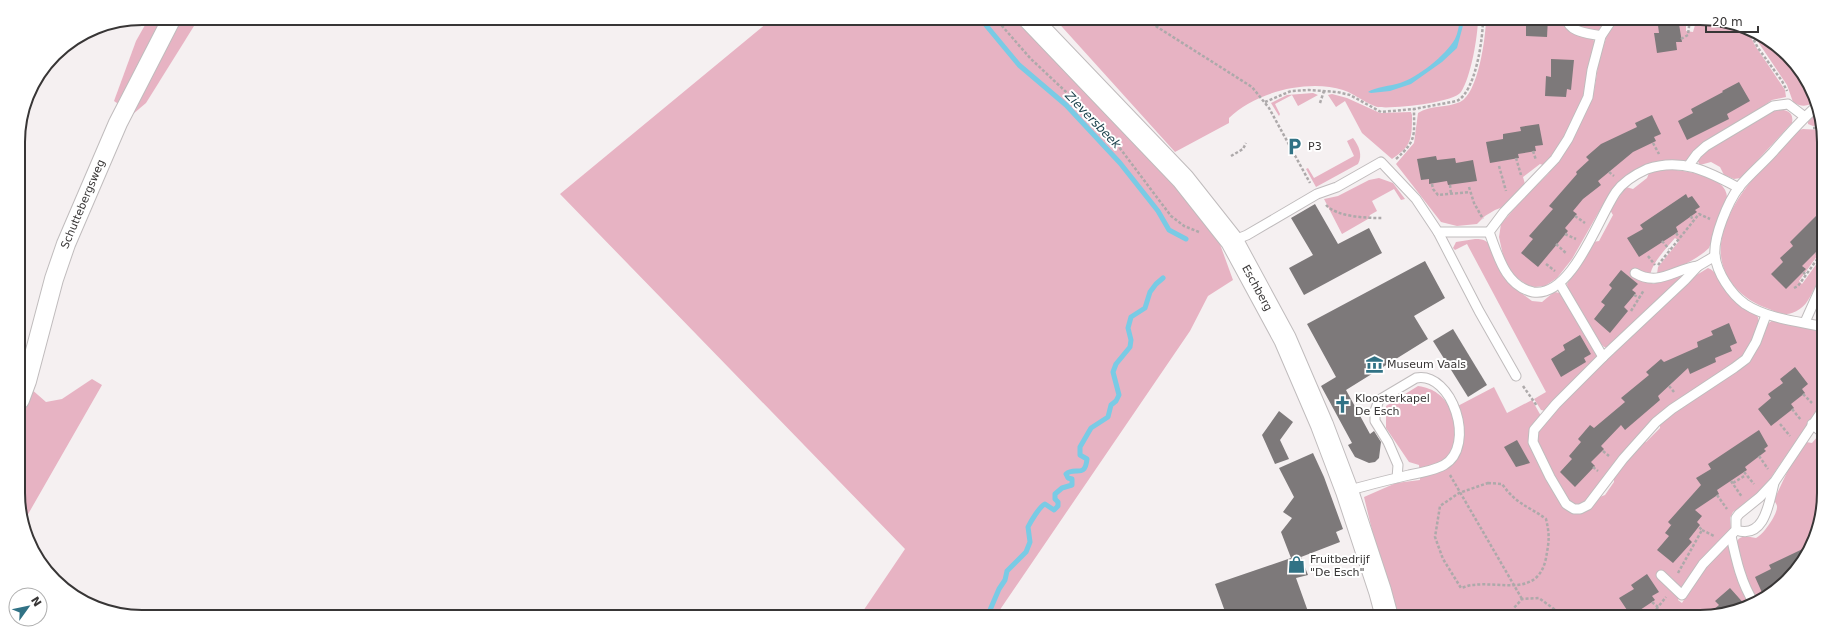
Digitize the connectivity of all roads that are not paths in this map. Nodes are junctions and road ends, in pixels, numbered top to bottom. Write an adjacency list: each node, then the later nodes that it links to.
1 (168, 25): 23 (street, Schuttebergsweg)
2 (1036, 25): 12 (street, Eschberg)
3 (1569, 25): 5 (lane)
4 (1608, 25): 5 (lane)
5 (1601, 36): 10 (lane)
6 (1813, 110): 7 (lane)
7 (1805, 117): 8 (lane); 9 (lane)
8 (1689, 165): 9 (lane); 16 (lane)
9 (1739, 188): 13 (lane)
10 (1490, 229): 11 (lane); 16 (lane)
11 (1438, 232): 12 (lane); 22 (lane)
12 (1232, 241): 29 (street, Eschberg)
13 (1715, 256): 14 (lane); 18 (lane)
14 (1698, 266): 15 (lane); 21 (lane)
15 (1635, 273)
16 (1560, 284): 21 (lane)
17 (1817, 295): 19 (lane)
18 (1766, 315): 19 (lane); 21 (lane)
19 (1805, 322): 20 (lane)
20 (1817, 325)
21 (1603, 357)
22 (1516, 376)
23 (25, 386)
24 (1817, 417): 25 (lane)
25 (1812, 424): 26 (lane); 28 (lane)
26 (1817, 428)
27 (1397, 478): 27 (lane); 29 (lane)
28 (1775, 482): 30 (lane); 30 (lane)
29 (1347, 491): 33 (street, Eschberg)
30 (1734, 533): 31 (lane); 32 (lane)
31 (1661, 575)
32 (1752, 598)
33 (1385, 610)

